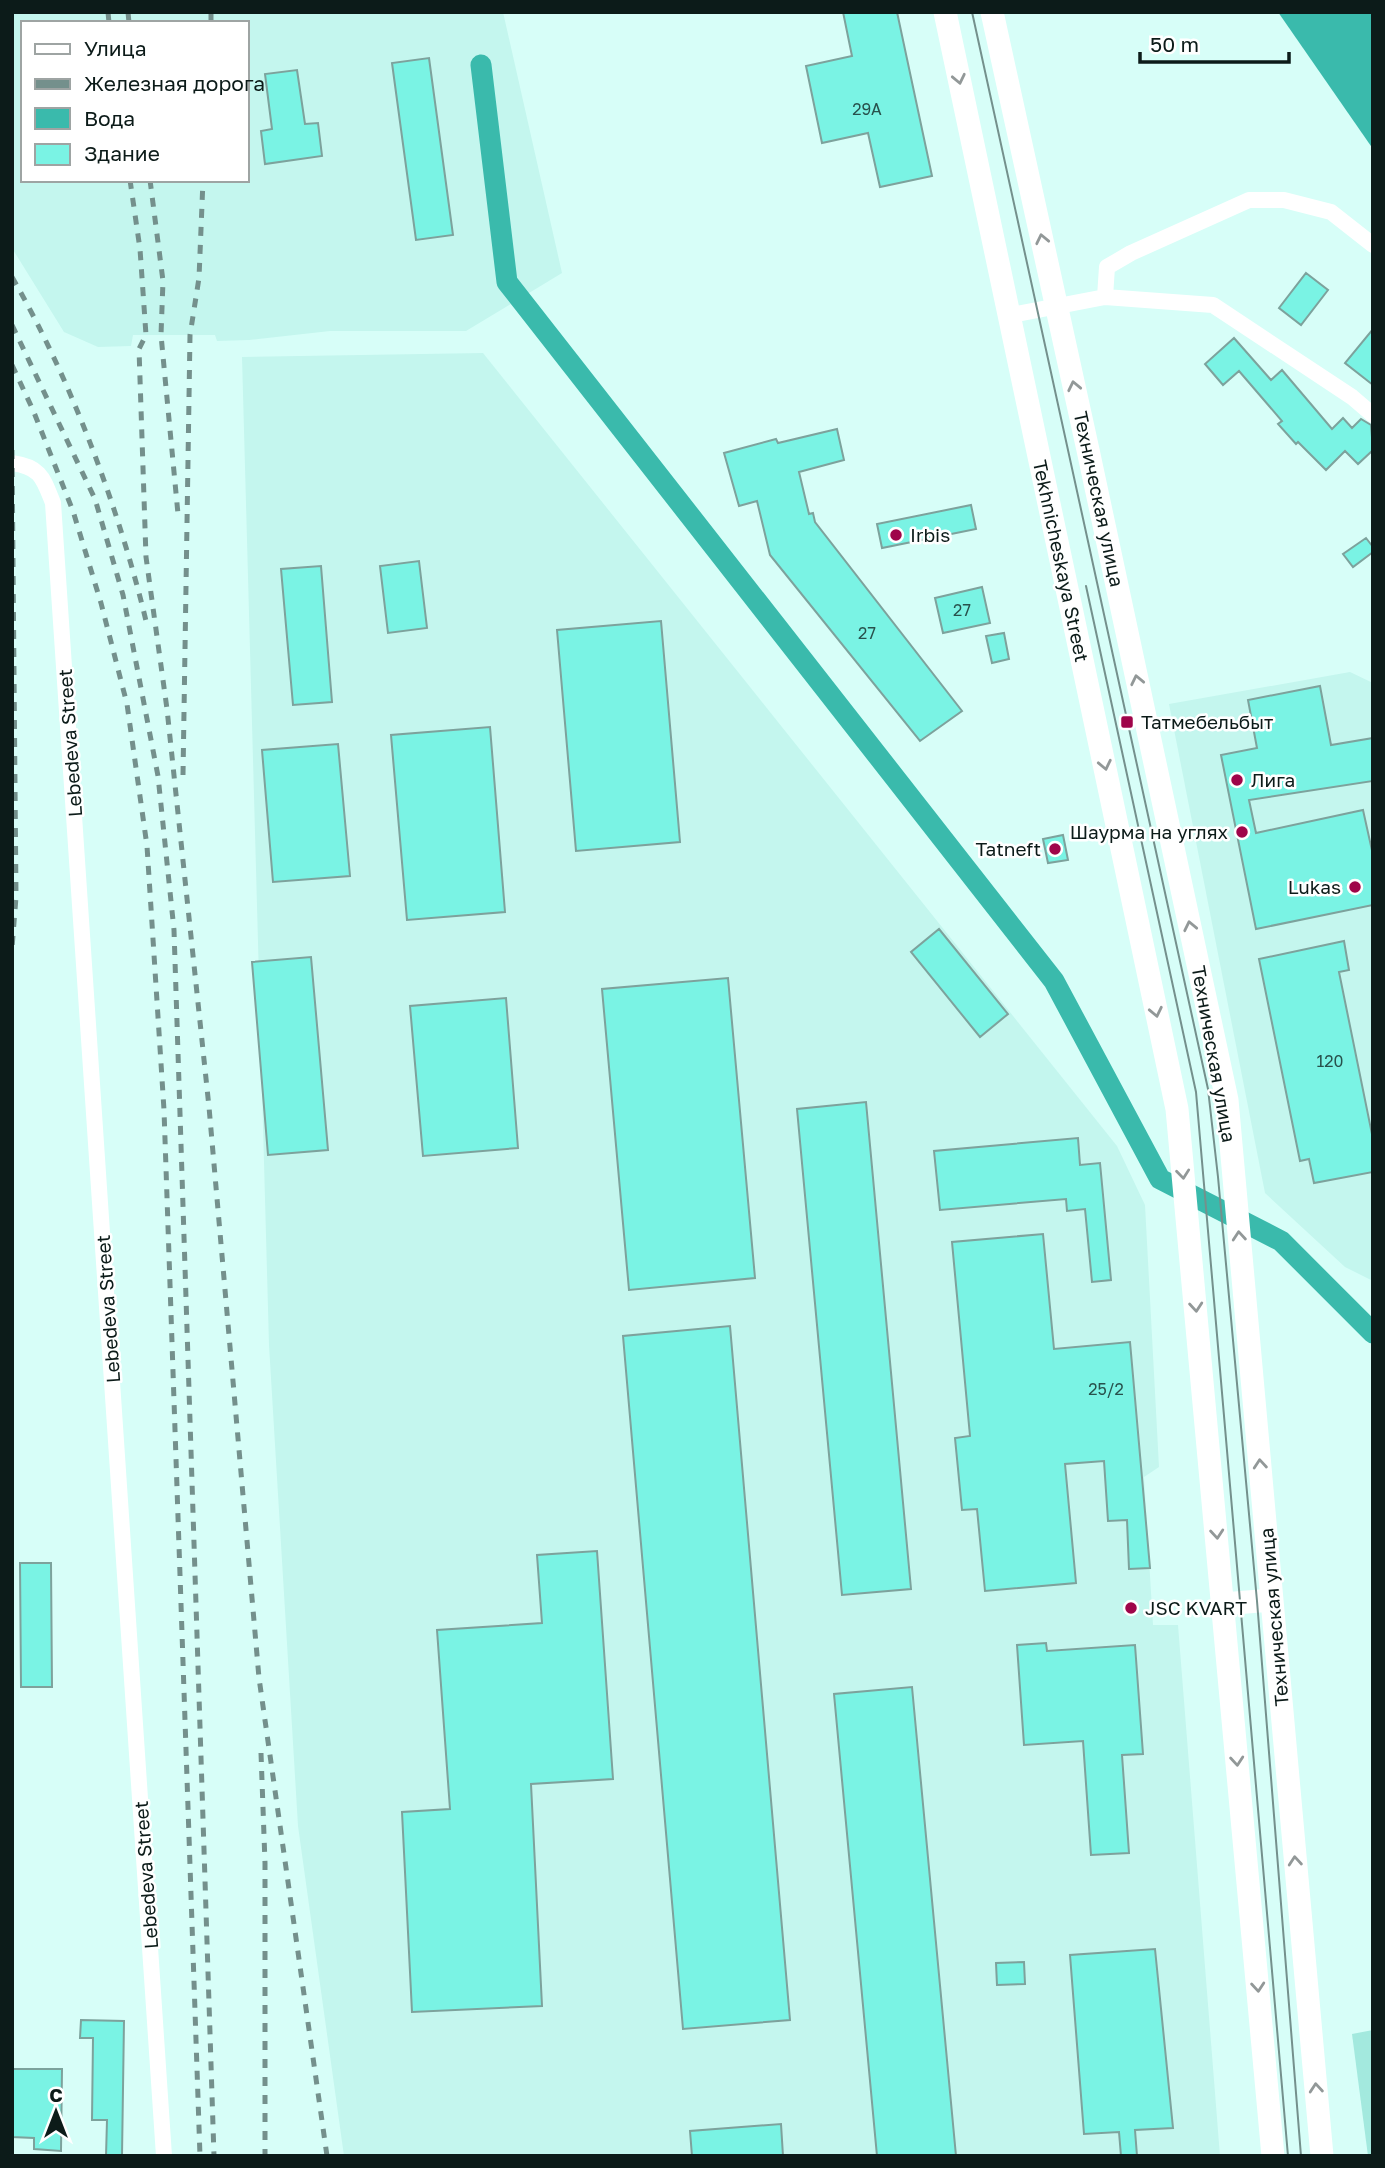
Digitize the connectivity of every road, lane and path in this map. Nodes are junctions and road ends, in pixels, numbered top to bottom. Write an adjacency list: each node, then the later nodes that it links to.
1 (945, 12): 6 (main road, Tekhnicheskaya Street, one-way to 6)
2 (992, 12): 5 (main road, Техническая улица, one-way to 2)
3 (1373, 245): 4 (street)
4 (1105, 298): 5 (street); 7 (street)
5 (1057, 306): 6 (street); 9 (main road, Техническая улица, one-way to 5)
6 (1011, 315): 10 (main road, Tekhnicheskaya Street, one-way to 10)
7 (1373, 415)
8 (12, 463): 11 (street, Lebedeva Street)
9 (1272, 1600): 10 (main road); 13 (main road, Техническая улица, one-way to 9)
10 (1223, 1604): 12 (main road, one-way to 12)
11 (164, 2156)
12 (1273, 2156)
13 (1322, 2156)

